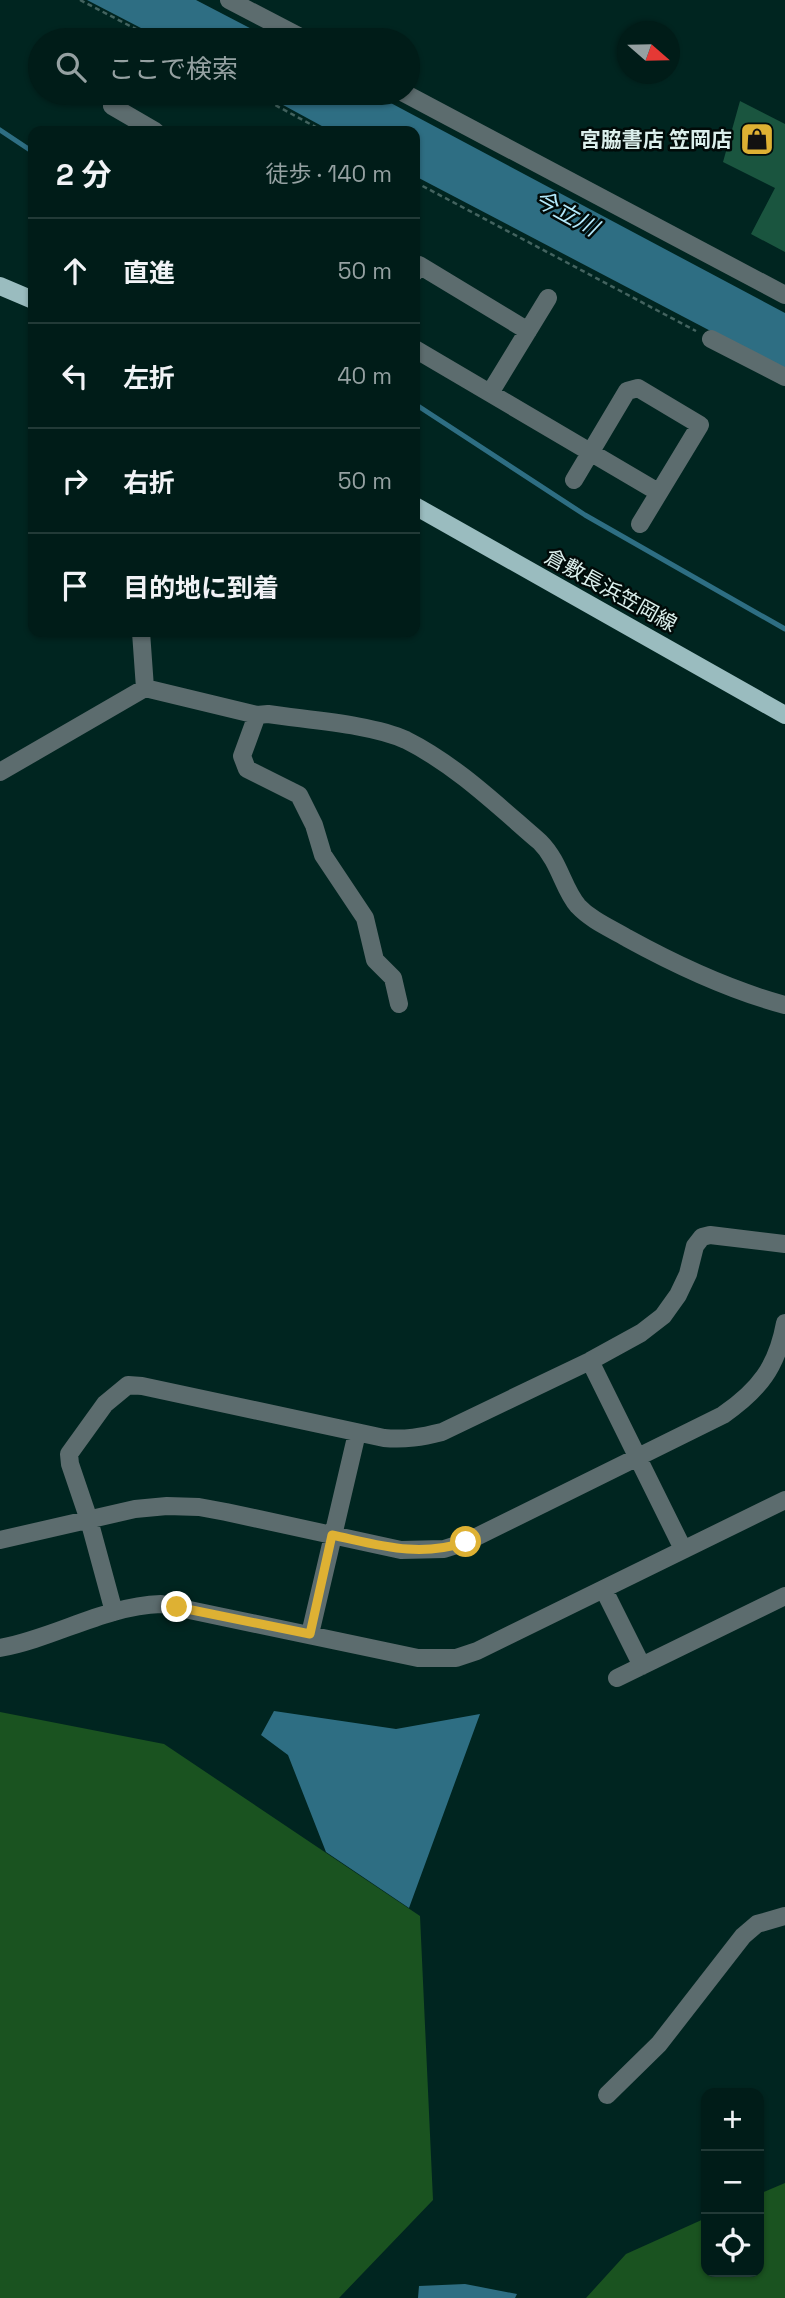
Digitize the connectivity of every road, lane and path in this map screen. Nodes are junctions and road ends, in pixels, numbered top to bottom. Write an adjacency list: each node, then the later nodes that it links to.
1 (80, 0): 3 (path)
2 (229, 0): 4 (street)
3 (134, 28)
4 (283, 28)
5 (420, 101): 13 (street)
6 (275, 105): 9 (path)
7 (113, 106): 8 (street)
8 (127, 124)
9 (314, 126)
10 (420, 185): 17 (path)
11 (420, 266): 16 (street)
12 (0, 286): 14 (main road)
13 (785, 295)
14 (28, 298)
15 (548, 298): 16 (street)
16 (528, 331): 20 (street)
17 (711, 339): 19 (street)
18 (420, 352): 20 (street)
19 (785, 377)
20 (490, 393): 21 (street)
21 (591, 452): 22 (street); 23 (street); 23 (street)
22 (573, 480)
23 (658, 492): 25 (street)
24 (420, 509): 29 (main road, 倉敷長浜笠岡線)
25 (640, 524)
26 (141, 637): 27 (street)
27 (145, 688): 28 (street); 30 (street)
28 (257, 715): 31 (street); 32 (street)
29 (785, 715)
30 (0, 772)
31 (399, 1004)
32 (785, 1004)
33 (785, 1244): 35 (street)
34 (785, 1323): 37 (street)
35 (590, 1361): 36 (street); 37 (street)
36 (357, 1433): 39 (street); 40 (street)
37 (638, 1458): 40 (street); 42 (street)
38 (785, 1500): 42 (street)
39 (89, 1520): 40 (street); 41 (street); 45 (street)
40 (332, 1535): 46 (street)
41 (0, 1540)
42 (683, 1549): 43 (street)
43 (604, 1590): 46 (street); 48 (street)
44 (785, 1596): 48 (street)
45 (114, 1612): 46 (street); 47 (street)
46 (310, 1634)
47 (0, 1648)
48 (642, 1666): 49 (street)
49 (617, 1678)
50 (785, 1916): 51 (street)
51 (607, 2095)

